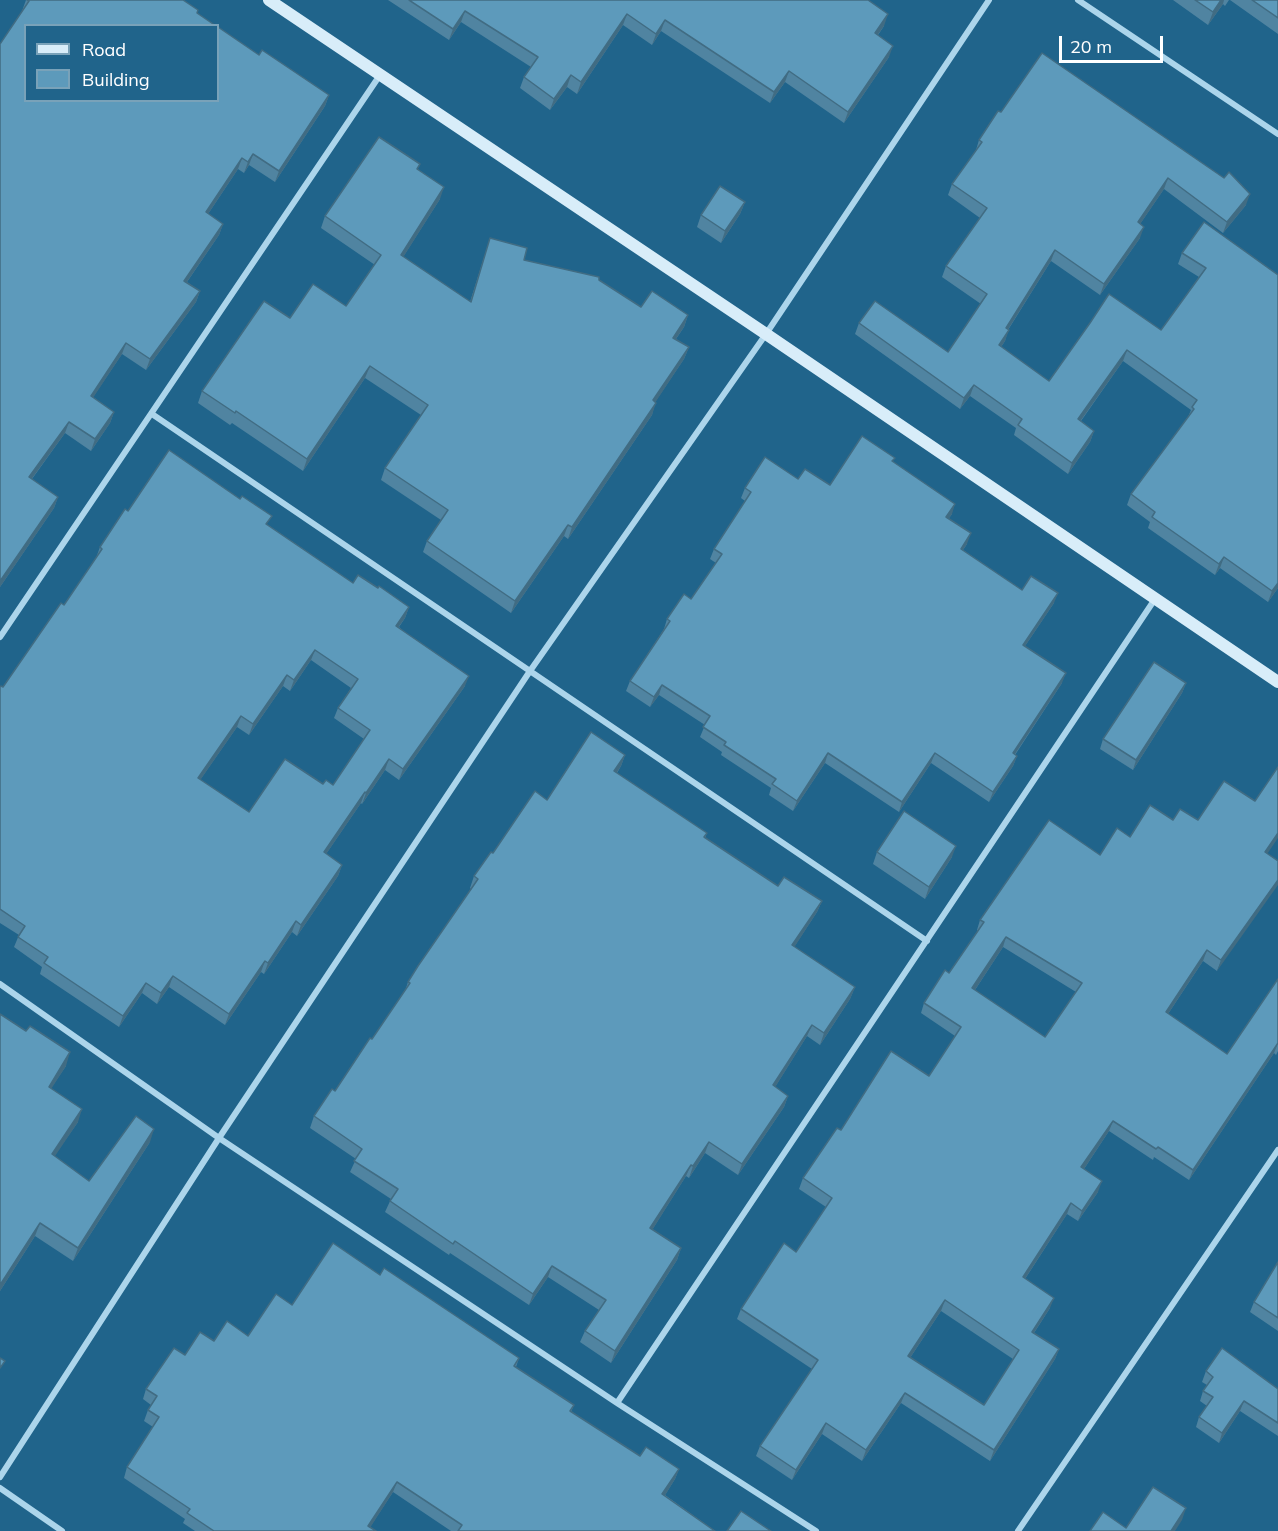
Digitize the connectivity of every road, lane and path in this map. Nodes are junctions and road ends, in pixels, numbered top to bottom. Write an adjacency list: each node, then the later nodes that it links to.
1 (269, 0): 4 (street)
2 (989, 0): 6 (street)
3 (1078, 0): 5 (street)
4 (380, 75): 6 (street); 7 (street)
5 (1278, 134)
6 (766, 334): 8 (street); 10 (street)
7 (152, 414): 9 (street); 10 (street)
8 (1155, 598): 11 (street); 12 (street)
9 (0, 637)
10 (530, 671): 12 (street); 14 (street)
11 (1278, 682)
12 (927, 940): 16 (street)
13 (0, 984): 14 (street)
14 (219, 1138): 16 (street); 17 (street)
15 (1278, 1150): 21 (street)
16 (617, 1403): 20 (street)
17 (0, 1478)
18 (0, 1488): 19 (street)
19 (62, 1531)
20 (816, 1531)
21 (1018, 1531)

